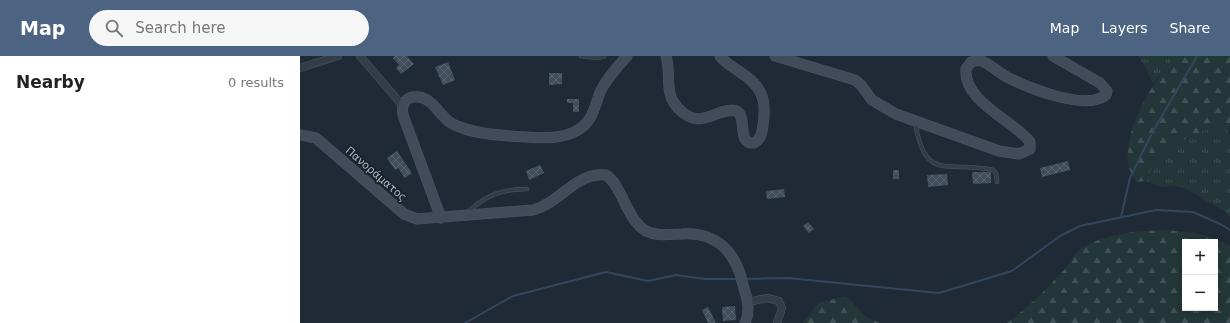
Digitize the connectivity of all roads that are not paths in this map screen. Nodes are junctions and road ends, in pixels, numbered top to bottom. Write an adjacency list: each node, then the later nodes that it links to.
1 (338, 56): 10 (street)
2 (360, 56): 11 (street)
3 (581, 56): 4 (lane)
4 (604, 56)
5 (627, 56): 11 (street)
6 (666, 56): 7 (street)
7 (720, 56)
8 (775, 56): 12 (street)
9 (1053, 56): 12 (street)
10 (300, 68)
11 (402, 105): 17 (street)
12 (915, 121): 14 (lane)
13 (300, 135): 17 (street, Πανοράματος)
14 (997, 182)
15 (527, 189): 16 (lane)
16 (465, 216): 17 (street, Πανοράματος); 18 (street, Πανοράματος)
17 (441, 218)
18 (748, 302): 19 (street); 20 (street)
19 (745, 323)
20 (777, 323)

